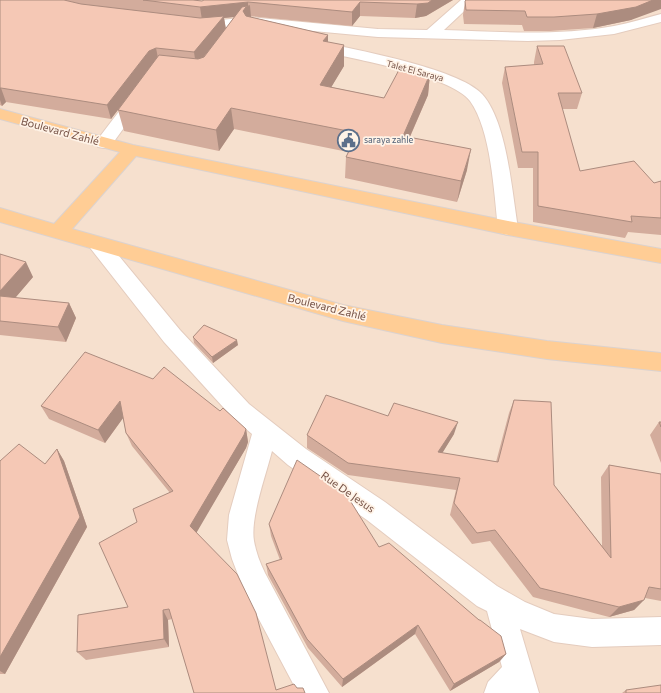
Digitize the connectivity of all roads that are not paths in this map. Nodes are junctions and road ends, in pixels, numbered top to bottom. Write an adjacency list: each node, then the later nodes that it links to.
1 (469, 0): 5 (street)
2 (661, 18): 5 (street)
3 (184, 24): 4 (street)
4 (216, 25): 5 (street); 11 (street, Talet El Saraya)
5 (430, 34)
6 (150, 81): 8 (street)
7 (0, 114): 8 (main road, Boulevard Zahlé)
8 (104, 143): 9 (main road, Boulevard Zahlé)
9 (132, 150): 11 (main road, Boulevard Zahlé); 12 (main road)
10 (0, 216): 12 (main road, Boulevard Zahlé)
11 (508, 228): 14 (main road, Boulevard Zahlé)
12 (58, 232): 13 (main road, Boulevard Zahlé)
13 (98, 244): 15 (main road, Boulevard Zahlé); 16 (street, Rue De Jesus)
14 (661, 256)
15 (661, 362)
16 (265, 431): 17 (street, Rue De Jesus); 20 (street)
17 (498, 602): 18 (street, Rue De Jesus); 19 (street)
18 (661, 632)
19 (513, 686)
20 (314, 693)

